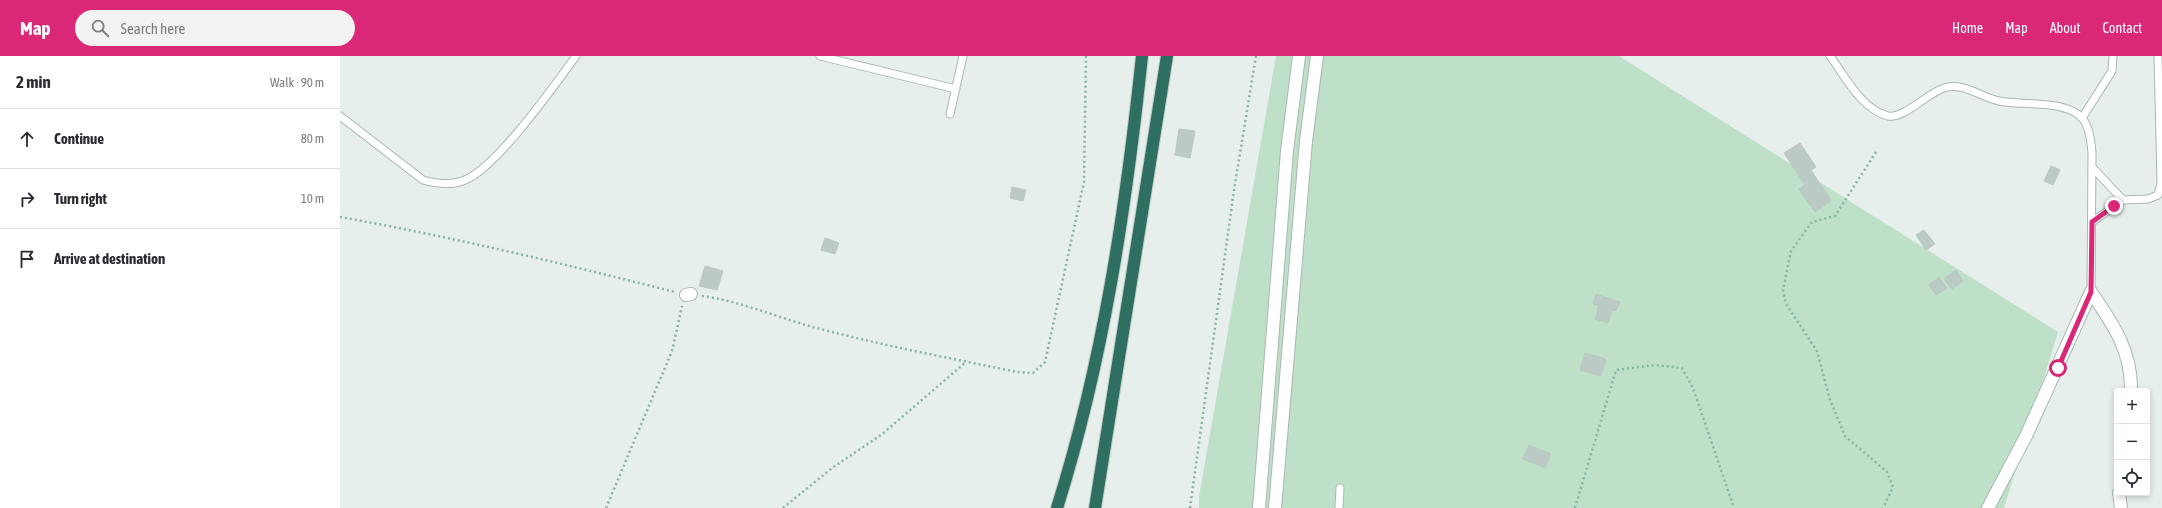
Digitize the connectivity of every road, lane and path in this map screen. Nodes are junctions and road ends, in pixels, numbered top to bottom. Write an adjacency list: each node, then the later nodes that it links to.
1 (576, 56): 17 (lane)
2 (820, 56): 14 (lane)
3 (854, 56): 14 (lane)
4 (963, 56): 15 (lane)
5 (1086, 56): 27 (path)
6 (1142, 56): 33 (highway)
7 (1167, 56): 34 (highway)
8 (1256, 56): 35 (path)
9 (1299, 56): 24 (street)
10 (1317, 56): 24 (street)
11 (1830, 56): 18 (lane)
12 (2113, 56): 18 (lane)
13 (2158, 56): 21 (lane)
14 (853, 64): 15 (lane)
15 (956, 89): 16 (lane)
16 (950, 114)
17 (340, 116)
18 (2082, 118): 20 (lane)
19 (1876, 152): 41 (path)
20 (2092, 167): 21 (lane); 23 (lane)
21 (2123, 200): 23 (lane)
22 (340, 216): 26 (path)
23 (2092, 222): 25 (lane)
24 (1287, 266): 36 (street); 37 (street)
25 (2091, 292): 28 (street); 42 (street)
26 (689, 295): 27 (path); 31 (path)
27 (966, 361): 32 (path)
28 (2131, 388)
29 (1340, 488): 38 (lane)
30 (2119, 496): 43 (street)
31 (606, 508)
32 (783, 508)
33 (1057, 508)
34 (1095, 508)
35 (1190, 508)
36 (1259, 508)
37 (1276, 508)
38 (1339, 508)
39 (1575, 508): 40 (path)
40 (1734, 508)
41 (1883, 508)
42 (1988, 508)
43 (2121, 508)

